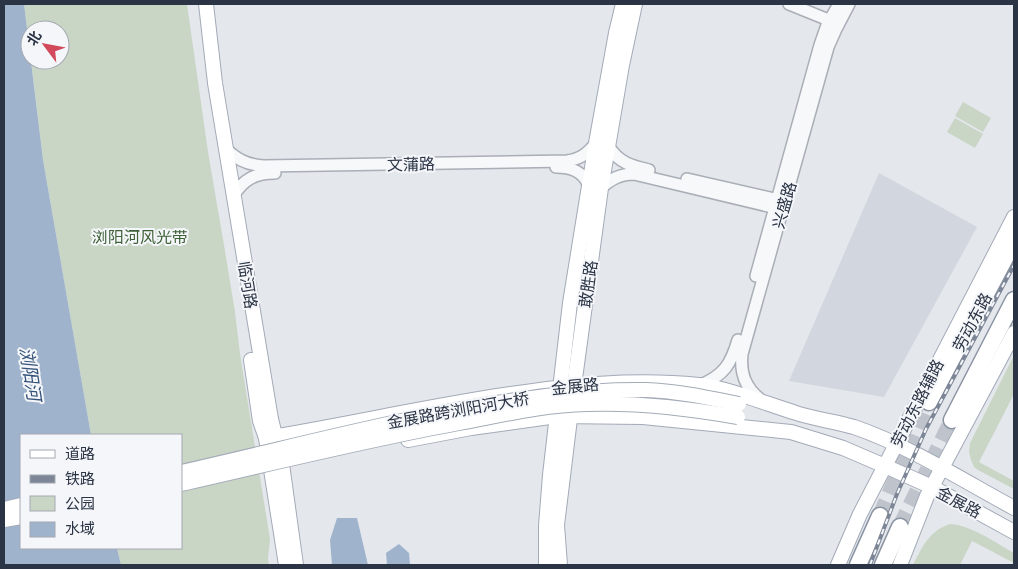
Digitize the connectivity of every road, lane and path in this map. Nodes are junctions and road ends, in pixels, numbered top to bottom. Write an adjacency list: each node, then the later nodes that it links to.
1 (198, 4): 28 (main road, 临河路)
2 (206, 4): 11 (main road, 临河路)
3 (623, 4): 10 (main road, 敢胜路)
4 (635, 4): 10 (main road, 敢胜路)
5 (789, 4): 9 (street)
6 (807, 4): 9 (street)
7 (839, 4): 9 (street, 兴盛路)
8 (849, 4): 9 (street, 兴盛路)
9 (836, 19): 14 (street, 兴盛路)
10 (603, 145): 11 (street, 文蒲路); 12 (main road, 敢胜路); 14 (street)
11 (226, 149): 13 (main road, 临河路)
12 (595, 187): 13 (street, 文蒲路); 14 (street); 20 (main road, 敢胜路)
13 (233, 196): 28 (main road, 临河路)
14 (780, 205): 19 (street, 兴盛路); 21 (street, 兴盛路)
15 (1014, 217): 29 (main road, 劳动东路辅路)
16 (1014, 241): 22 (highway, 劳动东路)
17 (1014, 300): 26 (highway, 劳动东路)
18 (1013, 335): 32 (main road)
19 (701, 385): 20 (main road, 金展路); 21 (main road, 金展路)
20 (568, 386): 25 (main road, 敢胜路); 28 (main road, 金展路)
21 (764, 402): 24 (main road, 金展路)
22 (930, 402)
23 (738, 410): 24 (main road, 金展路); 27 (main road, 金展路); 33 (main road, 金展路跨浏阳河大桥, bridge); 34 (main road, 金展路跨浏阳河大桥, bridge)
24 (795, 413): 29 (main road, 金展路)
25 (564, 416): 27 (main road, 金展路); 30 (main road, 金展路); 46 (main road, 敢胜路); 47 (main road, 敢胜路)
26 (952, 420)
27 (791, 432): 31 (main road, 金展路)
28 (271, 438): 30 (main road, 临河路)
29 (896, 445): 31 (main road, 劳动东路辅路); 32 (main road, 金展路)
30 (276, 466): 44 (main road, 临河路); 45 (main road, 临河路)
31 (885, 466): 35 (main road, 金展路); 48 (main road, 劳动东路辅路)
32 (942, 469): 35 (main road); 38 (main road, 金展路)
33 (182, 472)
34 (182, 484)
35 (932, 487): 43 (main road, 金展路); 51 (main road)
36 (20, 505): 37 (main road)
37 (4, 508)
38 (1014, 508)
39 (880, 516): 49 (highway)
40 (20, 517): 41 (main road)
41 (4, 520)
42 (900, 527): 50 (highway)
43 (1014, 532)
44 (286, 565)
45 (296, 565)
46 (546, 565)
47 (560, 565)
48 (838, 565)
49 (858, 565)
50 (883, 565)
51 (900, 565)

